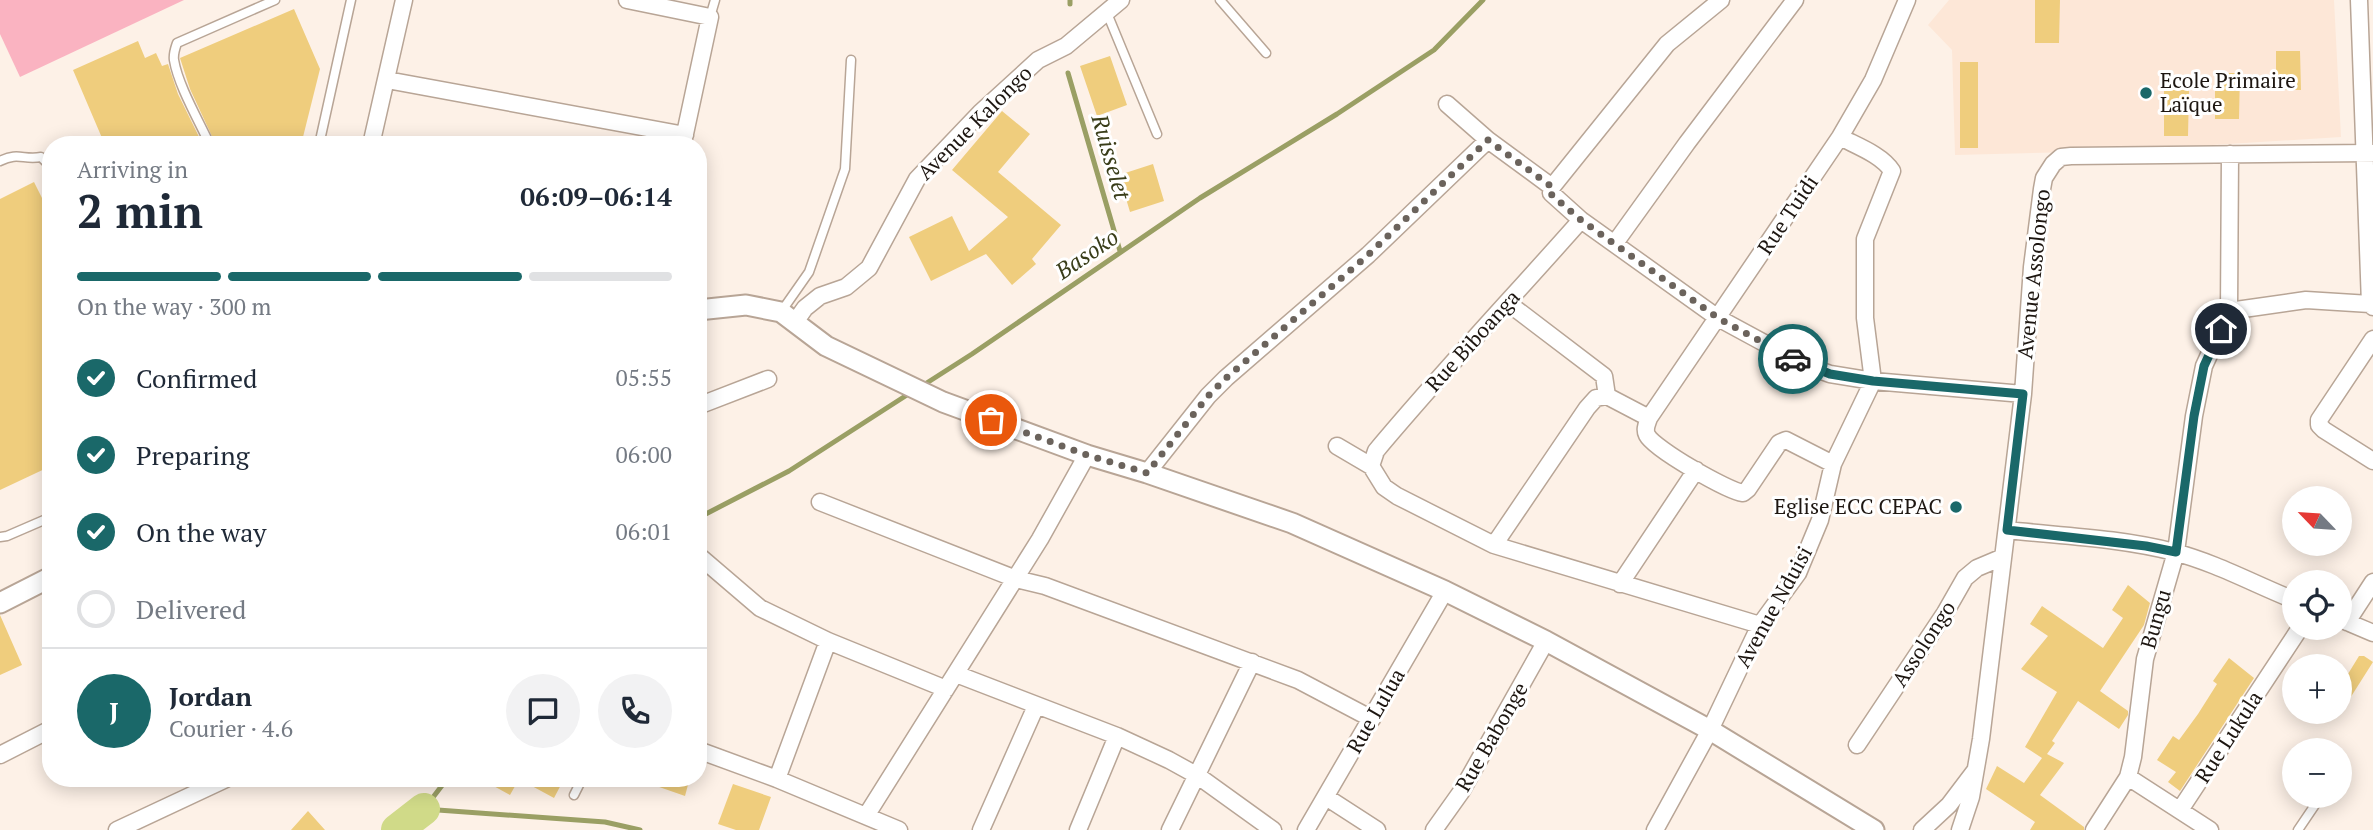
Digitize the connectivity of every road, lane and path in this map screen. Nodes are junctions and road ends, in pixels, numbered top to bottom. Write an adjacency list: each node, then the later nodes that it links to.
1 (275, 0): 19 (lane)
2 (351, 0): 20 (lane)
3 (404, 0): 16 (street)
4 (627, 0): 13 (street)
5 (715, 0): 13 (lane)
6 (1121, 0): 12 (street, Avenue Kalongo)
7 (1220, 0): 14 (lane)
8 (1721, 0): 30 (street)
9 (1795, 0): 32 (street)
10 (1907, 0): 24 (street, Rue Tuidi)
11 (2359, 0): 26 (street)
12 (1108, 13): 18 (lane); 37 (street, Avenue Kalongo)
13 (710, 17): 23 (street)
14 (1266, 53)
15 (851, 60): 37 (lane)
16 (387, 80): 21 (street); 22 (street)
17 (1447, 104): 25 (street)
18 (1157, 134)
19 (206, 136)
20 (321, 136)
21 (373, 136)
22 (664, 136)
23 (685, 136)
24 (1840, 137): 38 (street, Rue Tuidi); 41 (street)
25 (1488, 140): 30 (street); 52 (street)
26 (2369, 153): 27 (street, Avenue Assolongo); 34 (street)
27 (2230, 154): 36 (street, Bungu); 42 (street, Avenue Assolongo)
28 (42, 158): 29 (lane)
29 (0, 161)
30 (1551, 190): 31 (street)
31 (1581, 220): 32 (street); 33 (street, Rue Biboanga)
32 (1615, 243): 38 (street)
33 (1508, 303): 43 (street); 50 (street, Rue Biboanga)
34 (2372, 305): 36 (street)
35 (707, 309): 37 (street)
36 (2229, 311): 58 (street, Bungu)
37 (788, 317): 47 (street)
38 (1718, 318): 41 (street); 45 (street, Rue Tuidi)
39 (2373, 339): 48 (street)
40 (768, 379): 44 (street)
41 (1873, 381): 42 (street); 49 (street, Avenue Nduisi)
42 (2023, 394): 55 (street, Avenue Assolongo)
43 (1607, 396): 45 (street); 57 (street)
44 (707, 403)
45 (1649, 418): 51 (street)
46 (1337, 446): 50 (street)
47 (1087, 455): 52 (street); 61 (street)
48 (2373, 461)
49 (1833, 464): 51 (street); 69 (street, Avenue Nduisi)
50 (1371, 466): 57 (street)
51 (1696, 470): 64 (street)
52 (1147, 473): 65 (street)
53 (820, 502): 61 (street)
54 (42, 521): 56 (lane)
55 (2007, 530): 58 (street); 59 (street, Avenue Assolongo)
56 (0, 537)
57 (1494, 545): 64 (street)
58 (2176, 552): 66 (street); 88 (street, Bungu)
59 (2003, 557): 83 (street, Assolongo); 86 (street, Avenue Assolongo)
60 (707, 563): 73 (street)
61 (1016, 579): 75 (street); 76 (street)
62 (42, 582): 67 (street)
63 (2373, 582): 68 (street)
64 (1620, 584): 69 (street)
65 (1445, 591): 74 (street); 79 (street, Rue Lulua)
66 (2282, 595)
67 (0, 603)
68 (2352, 609)
69 (1760, 625): 80 (street, Avenue Nduisi)
70 (2352, 625): 71 (street)
71 (2373, 633)
72 (2292, 640): 95 (street, Rue Lukula)
73 (828, 641): 77 (street); 89 (street)
74 (1546, 642): 80 (street); 105 (street, Rue Babonge)
75 (1252, 662): 79 (street); 87 (street)
76 (956, 674): 77 (street); 78 (street)
77 (946, 689): 96 (street)
78 (1036, 706): 82 (street); 99 (street)
79 (1372, 719): 93 (street, Rue Lulua)
80 (1710, 730): 106 (street, Avenue Nduisi); 107 (street)
81 (42, 734): 85 (street)
82 (1117, 736): 87 (street); 100 (street)
83 (1857, 745)
84 (707, 753): 89 (street)
85 (0, 755)
86 (1976, 770): 108 (street); 109 (street, Avenue Assolongo)
87 (1198, 776): 101 (street); 102 (street)
88 (2128, 777): 95 (street); 110 (street, Bungu)
89 (777, 779): 96 (street)
90 (209, 787): 97 (street)
91 (578, 787): 92 (lane)
92 (574, 795)
93 (1326, 797): 103 (street, Rue Lulua); 104 (street)
94 (2313, 808): 112 (lane)
95 (2180, 810): 111 (street)
96 (866, 816): 98 (street)
97 (117, 830)
98 (899, 830)
99 (981, 830)
100 (1078, 830)
101 (1170, 830)
102 (1273, 830)
103 (1306, 830)
104 (1377, 830)
105 (1434, 830)
106 (1655, 830)
107 (1874, 830)
108 (1922, 830)
109 (1960, 830)
110 (2094, 830)
111 (2210, 830)
112 (2298, 830)

